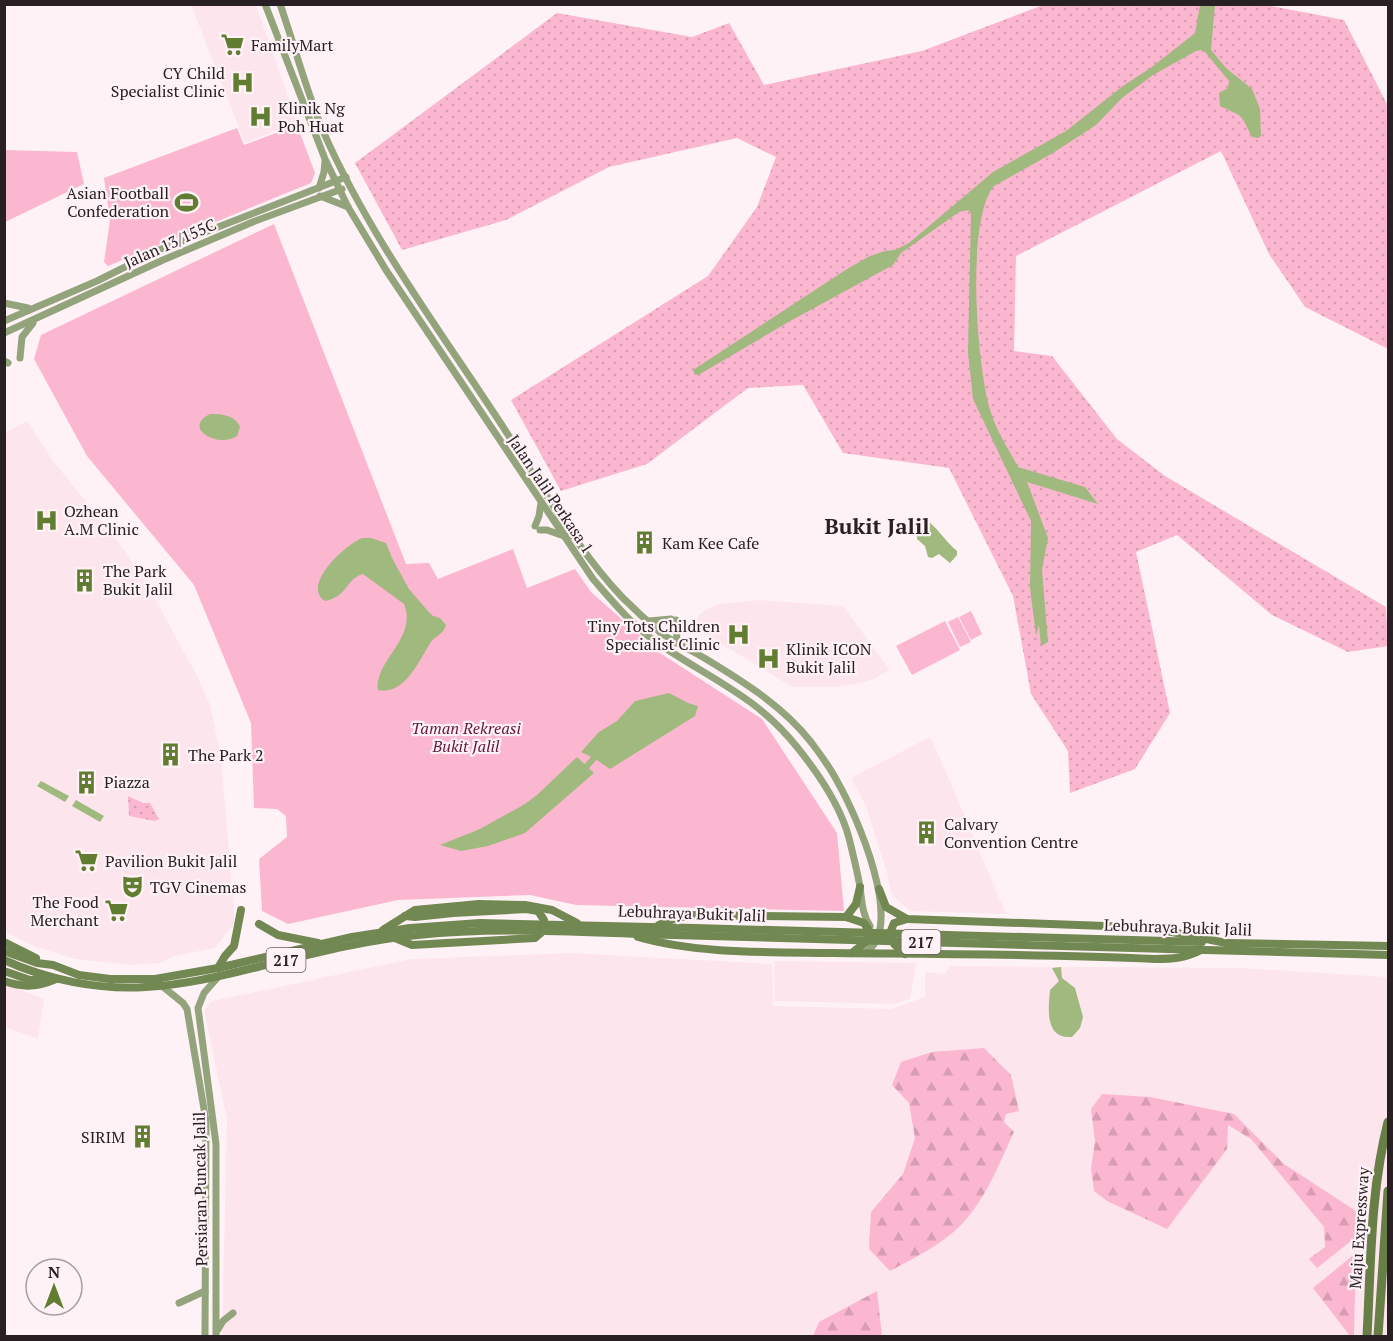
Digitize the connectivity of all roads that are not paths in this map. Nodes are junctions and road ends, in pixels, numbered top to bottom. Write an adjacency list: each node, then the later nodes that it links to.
1 (265, 4): 3 (main road, Jalan Jalil Perkasa 1)
2 (280, 4): 4 (main road, Jalan Jalil Perkasa 1)
3 (325, 159): 5 (main road, Jalan Jalil Perkasa 1); 7 (main road)
4 (346, 177): 5 (main road, Jalan 13/155C); 6 (main road, Jalan Jalil Perkasa 1)
5 (335, 182): 7 (main road, Jalan 13/155C); 8 (main road, Jalan Jalil Perkasa 1)
6 (350, 186): 8 (main road, Jalan 13/155C); 23 (main road, Jalan Jalil Perkasa 1)
7 (319, 188): 11 (main road, Jalan 13/155C)
8 (340, 190): 9 (main road, Jalan 13/155C); 10 (main road, Jalan Jalil Perkasa 1)
9 (320, 196): 10 (main road); 13 (main road, Jalan 13/155C)
10 (348, 207): 22 (main road, Jalan Jalil Perkasa 1)
11 (258, 210): 12 (main road, Jalan 13/155C); 13 (main road)
12 (245, 216): 13 (main road); 14 (main road, Jalan 13/155C)
13 (255, 221): 15 (main road, Jalan 13/155C)
14 (59, 296): 15 (main road); 17 (main road, Jalan 13/155C)
15 (75, 302): 18 (main road, Jalan 13/155C)
16 (4, 303): 17 (main road)
17 (32, 308): 19 (main road, Jalan 13/155C)
18 (37, 319): 20 (main road, Jalan 13/155C); 21 (main road)
19 (4, 321)
20 (4, 333)
21 (20, 358)
22 (541, 502): 24 (main road, Jalan Jalil Perkasa 1); 25 (main road)
23 (553, 502): 24 (main road); 26 (main road, Jalan Jalil Perkasa 1)
24 (554, 520): 25 (main road, Jalan Jalil Perkasa 1); 26 (main road)
25 (563, 536): 28 (main road, Jalan Jalil Perkasa 1)
26 (585, 551): 27 (main road, Jalan Jalil Perkasa 1)
27 (649, 621): 29 (main road, Jalan Jalil Perkasa 1); 30 (main road)
28 (647, 634): 29 (main road); 31 (main road, Jalan Jalil Perkasa 1)
29 (663, 635): 30 (main road, Jalan Jalil Perkasa 1); 31 (main road)
30 (677, 643): 33 (main road, Jalan Jalil Perkasa 1)
31 (669, 651): 32 (main road, Jalan Jalil Perkasa 1)
32 (860, 887): 36 (main road, Jalan Jalil Perkasa 1); 38 (highway)
33 (879, 889): 35 (main road, Jalan Jalil Perkasa 1); 39 (highway)
34 (241, 910): 62 (highway)
35 (881, 911): 36 (main road); 45 (main road, Jalan Jalil Perkasa 1)
36 (863, 913): 45 (main road, Jalan Jalil Perkasa 1)
37 (405, 916): 41 (highway); 43 (highway); 46 (highway, bridge)
38 (846, 917): 42 (highway); 54 (highway)
39 (907, 919): 49 (highway); 57 (highway)
40 (259, 924): 48 (highway)
41 (580, 924): 42 (highway, Lebuhraya Bukit Jalil / 217); 43 (highway, Lebuhraya Bukit Jalil / 217)
42 (656, 927): 50 (highway, Lebuhraya Bukit Jalil / 217, bridge)
43 (379, 932): 48 (highway, Lebuhraya Bukit Jalil / 217)
44 (626, 934): 46 (highway, Lebuhraya Bukit Jalil / 217); 50 (highway, Lebuhraya Bukit Jalil / 217, bridge); 54 (highway)
45 (876, 937): 55 (main road, Jalan Jalil Perkasa 1); 56 (main road, Jalan Jalil Perkasa 1)
46 (394, 938): 62 (highway, Lebuhraya Bukit Jalil / 217)
47 (4, 942): 60 (highway)
48 (320, 944): 62 (highway, Lebuhraya Bukit Jalil / 217)
49 (1231, 944): 50 (highway, Lebuhraya Bukit Jalil / 217); 51 (highway, Lebuhraya Bukit Jalil / 217)
50 (1168, 945): 52 (highway, Lebuhraya Bukit Jalil / 217)
51 (1389, 946)
52 (1201, 950): 57 (highway); 58 (highway, Lebuhraya Bukit Jalil / 217)
53 (4, 951): 60 (highway, Lebuhraya Bukit Jalil / 217)
54 (852, 953): 55 (highway)
55 (863, 953): 56 (highway)
56 (886, 954): 57 (highway)
57 (905, 954)
58 (1389, 955)
59 (4, 960): 63 (highway, Lebuhraya Bukit Jalil / 217)
60 (53, 965): 62 (highway, Lebuhraya Bukit Jalil / 217)
61 (4, 971): 63 (highway)
62 (218, 972): 65 (highway, Lebuhraya Bukit Jalil / 217); 71 (main road, Persiaran Puncak Jalil)
63 (56, 978): 64 (highway); 65 (highway, Lebuhraya Bukit Jalil / 217)
64 (4, 981)
65 (162, 986): 68 (main road, Persiaran Puncak Jalil)
66 (1389, 1122): 73 (highway, Maju Expressway)
67 (1389, 1191): 74 (highway, Maju Expressway)
68 (205, 1291): 69 (main road); 72 (main road, Persiaran Puncak Jalil)
69 (179, 1303)
70 (233, 1313): 71 (main road)
71 (216, 1335)
72 (205, 1336)
73 (1367, 1336)
74 (1378, 1336)

